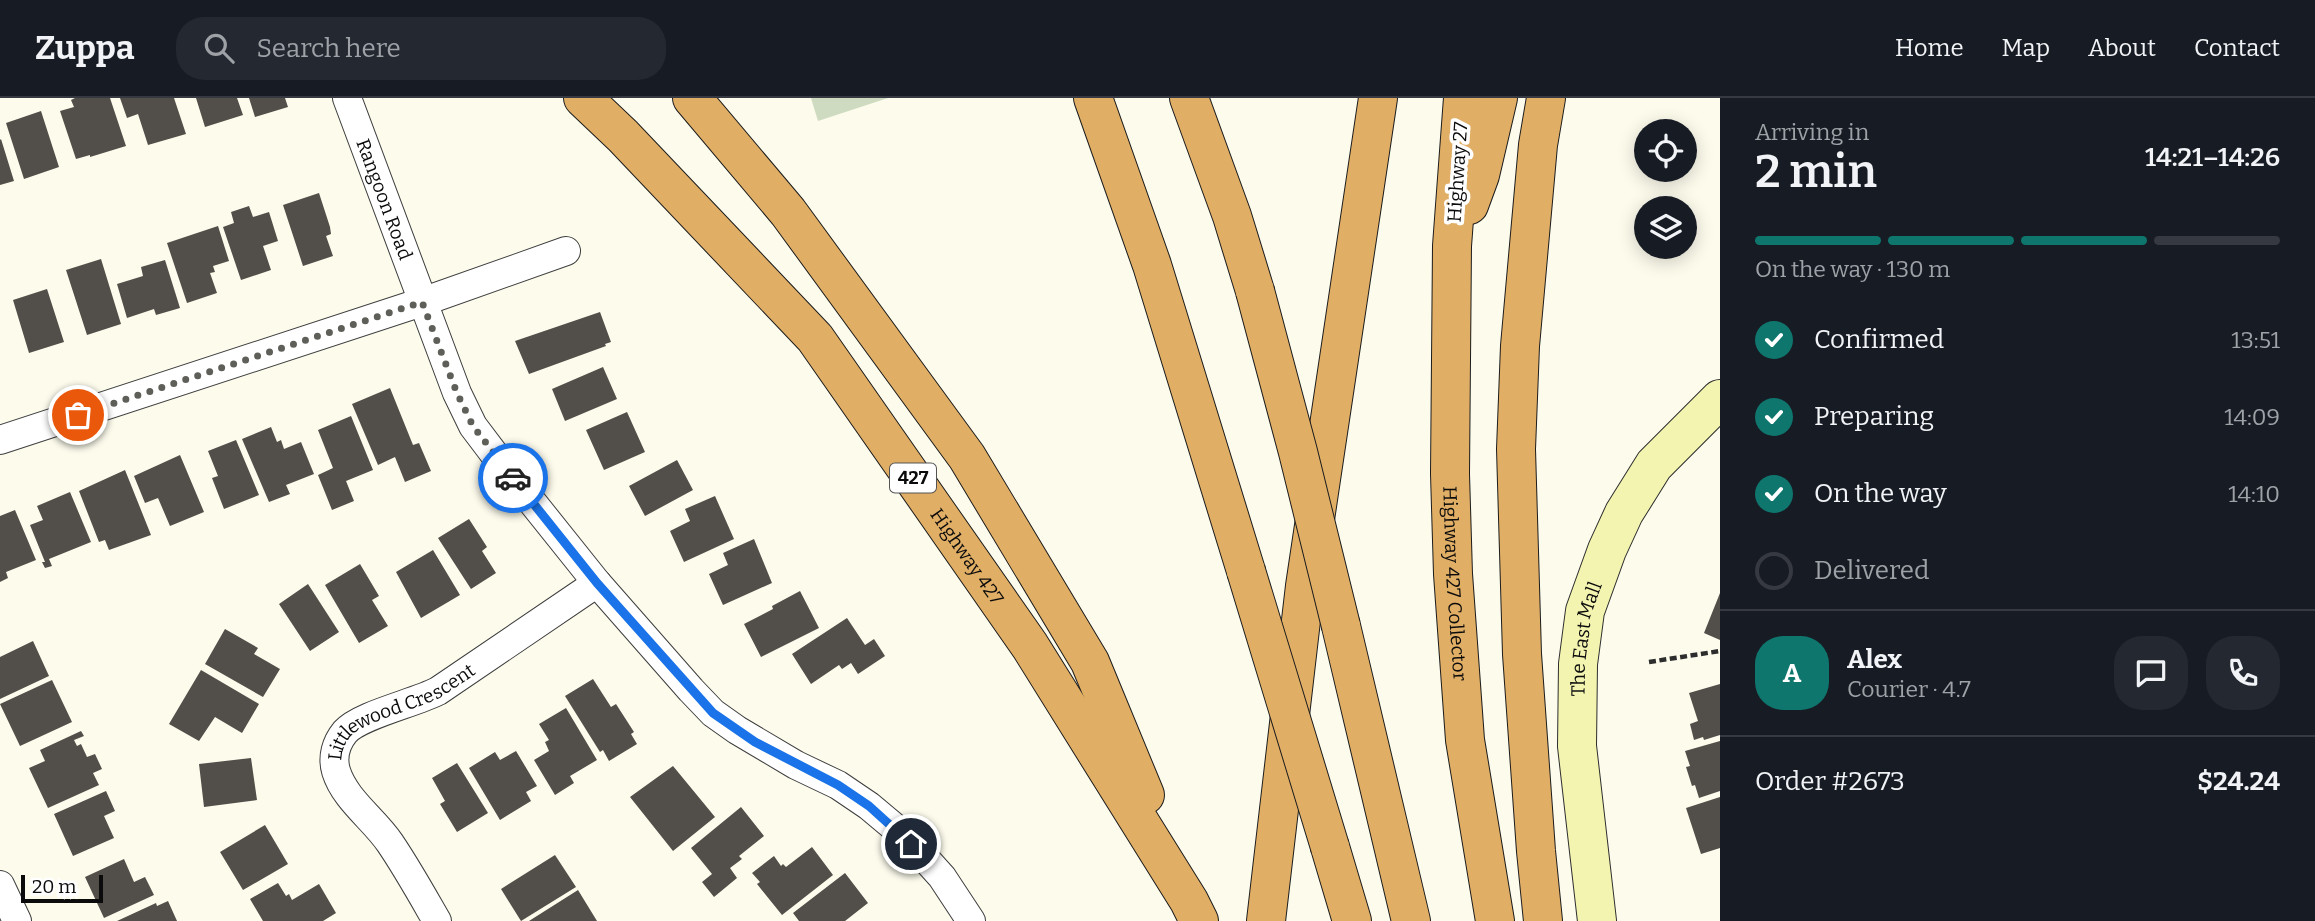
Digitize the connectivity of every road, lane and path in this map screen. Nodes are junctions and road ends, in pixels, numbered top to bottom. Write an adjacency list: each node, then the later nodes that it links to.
1 (347, 98): 13 (street, Rangoon Road)
2 (583, 98): 21 (highway, Highway 427 / 427)
3 (692, 98): 21 (highway)
4 (1093, 98): 26 (highway, bridge)
5 (1189, 98): 27 (highway, bridge)
6 (1353, 98): 14 (highway)
7 (1378, 98): 14 (highway)
8 (1463, 98): 11 (highway, Highway 27)
9 (1498, 98): 11 (highway)
10 (1546, 98): 29 (highway)
11 (1452, 246): 28 (highway, Highway 427 Collector)
12 (566, 251): 13 (street)
13 (422, 302): 16 (street); 17 (street, Rangoon Road)
14 (1339, 354): 25 (highway)
15 (1720, 399): 30 (main road, The East Mall)
16 (0, 440)
17 (597, 583): 23 (street, Littlewood Crescent); 24 (street, Rangoon Road)
18 (1720, 651): 19 (path)
19 (1649, 662)
20 (0, 885): 22 (street)
21 (1194, 911)
22 (17, 921)
23 (437, 921)
24 (971, 921)
25 (1266, 921)
26 (1352, 921)
27 (1411, 921)
28 (1495, 921)
29 (1543, 921)
30 (1597, 921)

